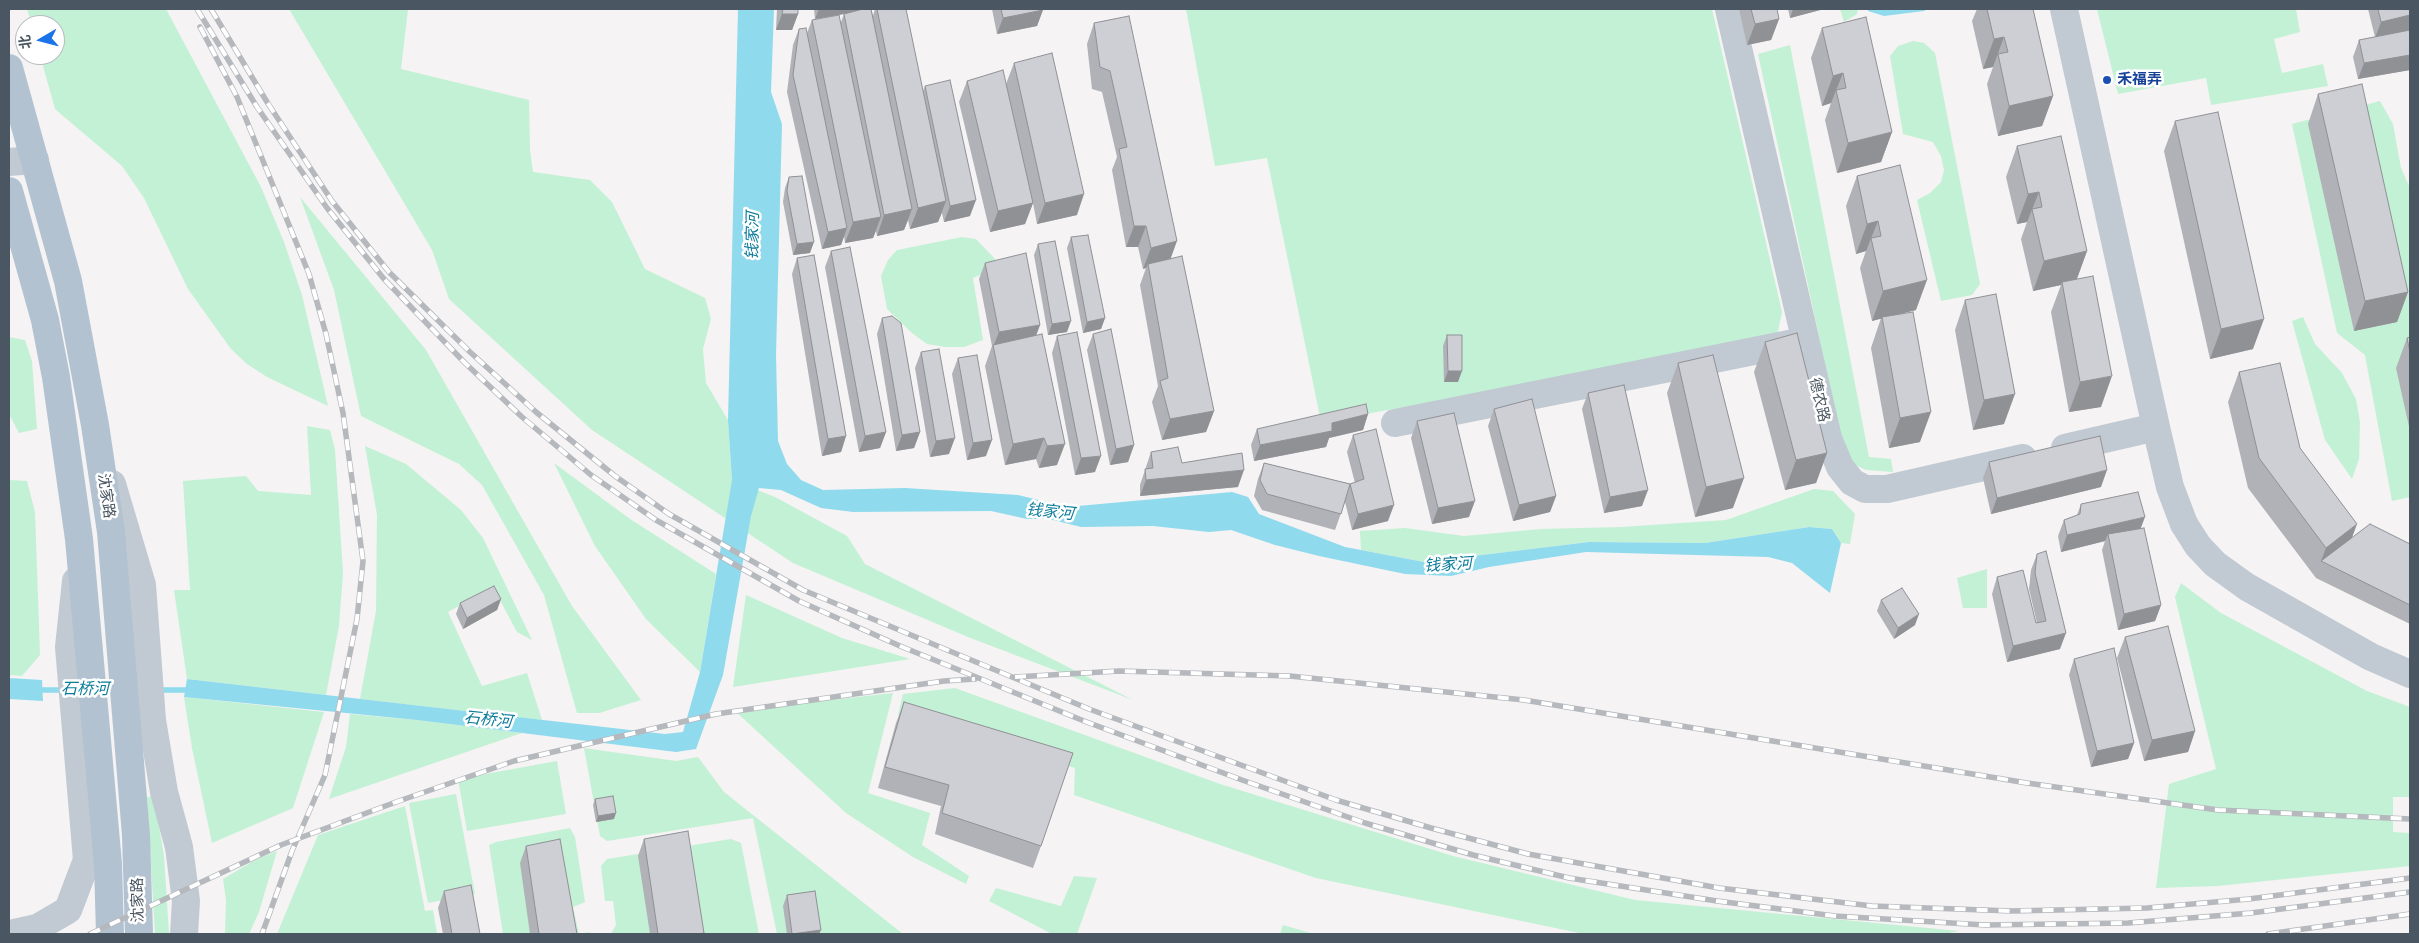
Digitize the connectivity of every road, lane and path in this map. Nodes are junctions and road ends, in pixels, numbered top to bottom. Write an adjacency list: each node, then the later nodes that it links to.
1 (1729, 9): 6 (street, 德农路)
2 (2064, 9): 8 (street)
3 (9, 68): 4 (main road, 沈家路)
4 (22, 161): 11 (main road, 沈家路)
5 (9, 191): 10 (main road, 沈家路)
6 (1805, 341): 7 (street); 8 (street, 德农路)
7 (1395, 423)
8 (2156, 427): 9 (street)
9 (2410, 674)
10 (83, 690): 12 (street); 13 (main road, 沈家路)
11 (137, 690): 14 (main road, 沈家路); 15 (street)
12 (12, 934)
13 (110, 934)
14 (138, 934)
15 (184, 934)

